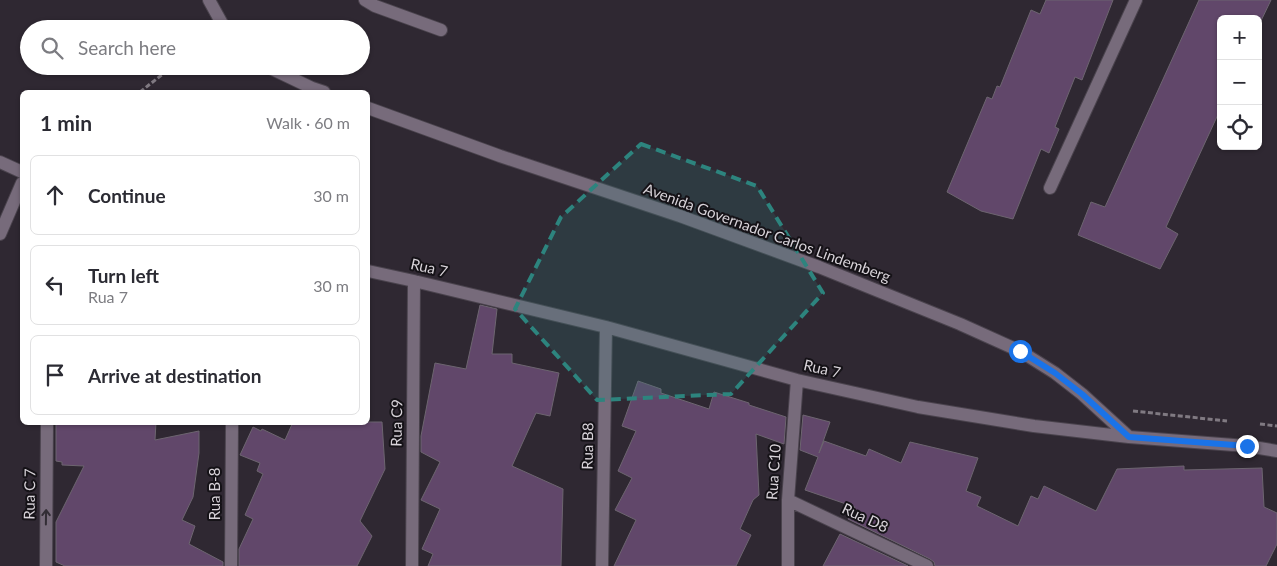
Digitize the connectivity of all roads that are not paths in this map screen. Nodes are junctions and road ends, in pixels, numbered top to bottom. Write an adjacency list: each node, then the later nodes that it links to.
1 (209, 0): 4 (street)
2 (365, 0): 5 (street)
3 (1136, 0): 12 (street)
4 (220, 20)
5 (441, 30)
6 (285, 75): 7 (street)
7 (318, 90)
8 (370, 109): 20 (street, Avenida Governador Carlos Lindemberg)
9 (0, 162): 10 (street)
10 (20, 171)
11 (20, 188): 13 (street)
12 (1050, 188)
13 (0, 234)
14 (370, 271): 15 (street, Rua 7)
15 (414, 281): 16 (street, Rua 7); 25 (street, Rua C9)
16 (606, 327): 17 (street, Rua 7); 26 (street, Rua B8)
17 (797, 380): 20 (street, Rua 7); 22 (street, Rua C10)
18 (47, 425): 23 (street, Rua C 7, one-way to 18)
19 (232, 425): 24 (street, Rua B-8)
20 (1129, 437): 21 (street, Rua 7)
21 (1277, 451)
22 (788, 500): 27 (street, Rua C10); 28 (street, Rua D8)
23 (46, 566)
24 (231, 566)
25 (412, 566)
26 (602, 566)
27 (788, 566)
28 (927, 566)

